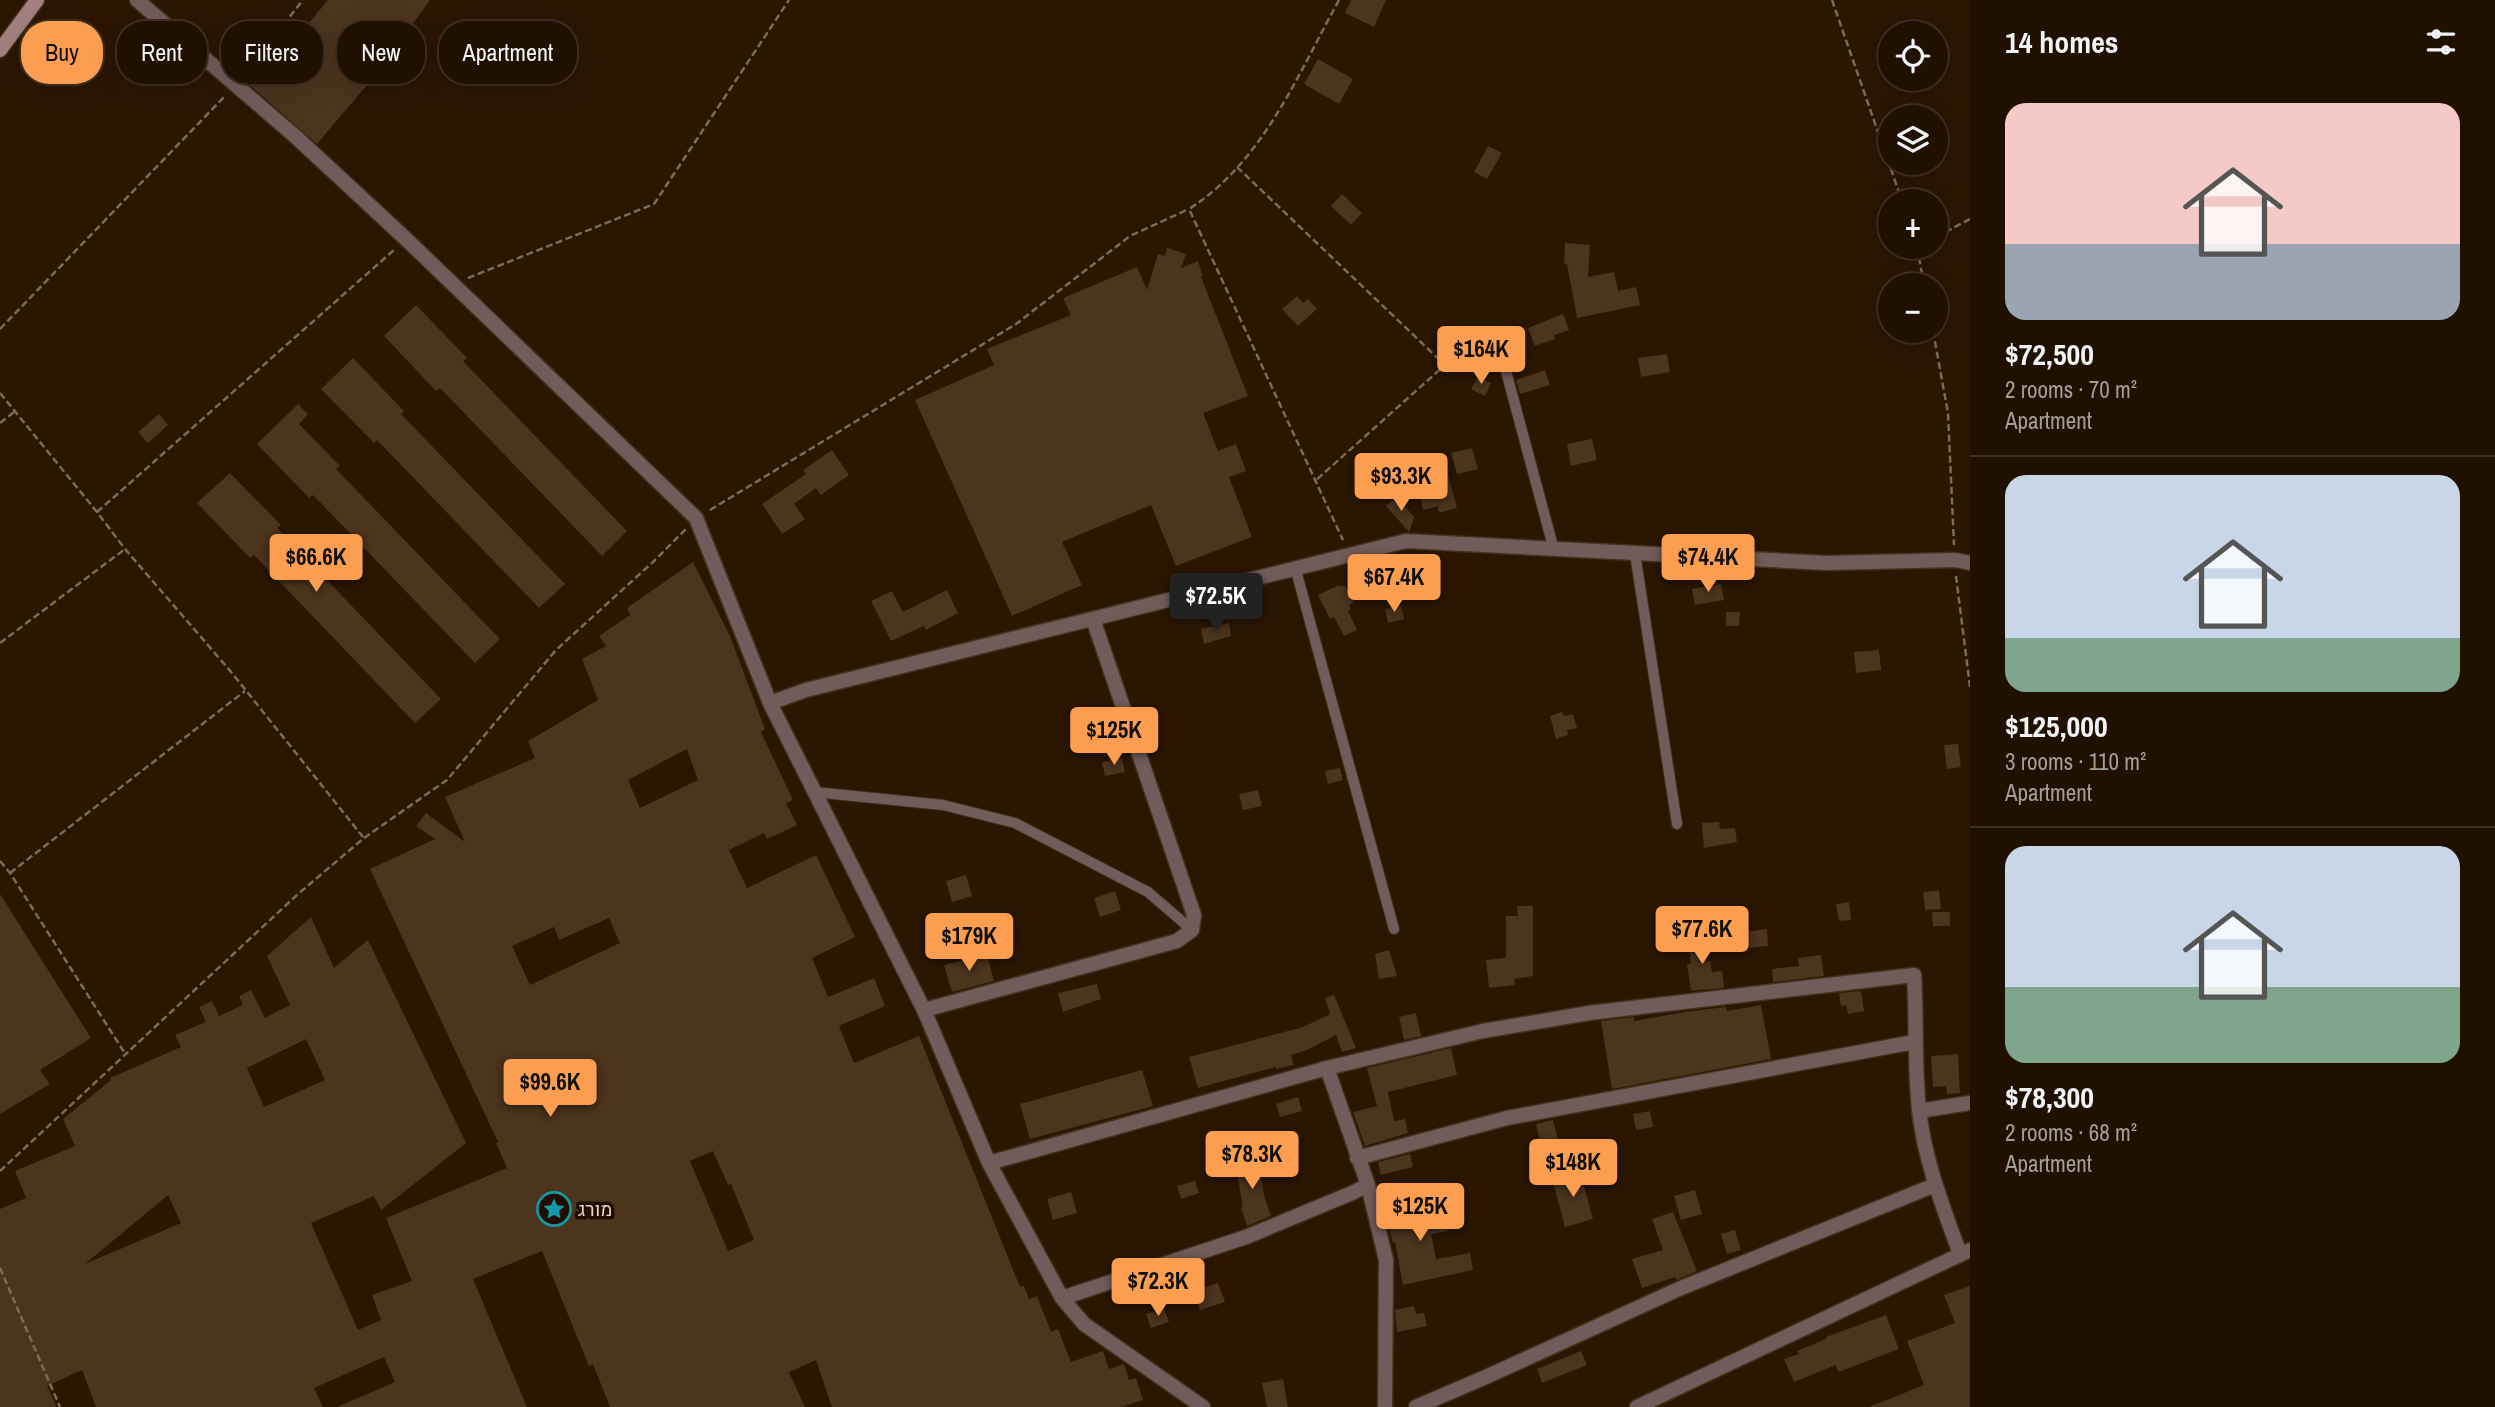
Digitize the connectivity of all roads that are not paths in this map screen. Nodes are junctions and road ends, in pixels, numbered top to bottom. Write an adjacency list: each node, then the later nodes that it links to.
1 (37, 0): 3 (main road)
2 (137, 0): 10 (street)
3 (0, 50)
4 (1500, 349): 5 (lane)
5 (1554, 550): 6 (street); 8 (street)
6 (1635, 554): 7 (street); 12 (lane)
7 (1970, 563)
8 (1295, 567): 9 (street); 13 (lane)
9 (1093, 619): 10 (street); 14 (street)
10 (770, 703): 11 (street)
11 (814, 792): 14 (lane); 15 (street)
12 (1677, 824)
13 (1394, 929)
14 (1192, 930): 15 (street)
15 (924, 1010): 21 (street)
16 (1914, 1042): 17 (street); 19 (street); 20 (street)
17 (1327, 1068): 20 (street); 21 (street)
18 (1970, 1103): 19 (street)
19 (1919, 1111): 23 (street)
20 (1357, 1158): 22 (street)
21 (989, 1163): 25 (street)
22 (1368, 1185): 25 (street); 27 (street)
23 (1935, 1185): 24 (street); 28 (street)
24 (1965, 1252): 29 (street)
25 (1062, 1298): 26 (street)
26 (1203, 1407)
27 (1385, 1407)
28 (1416, 1407)
29 (1637, 1407)

